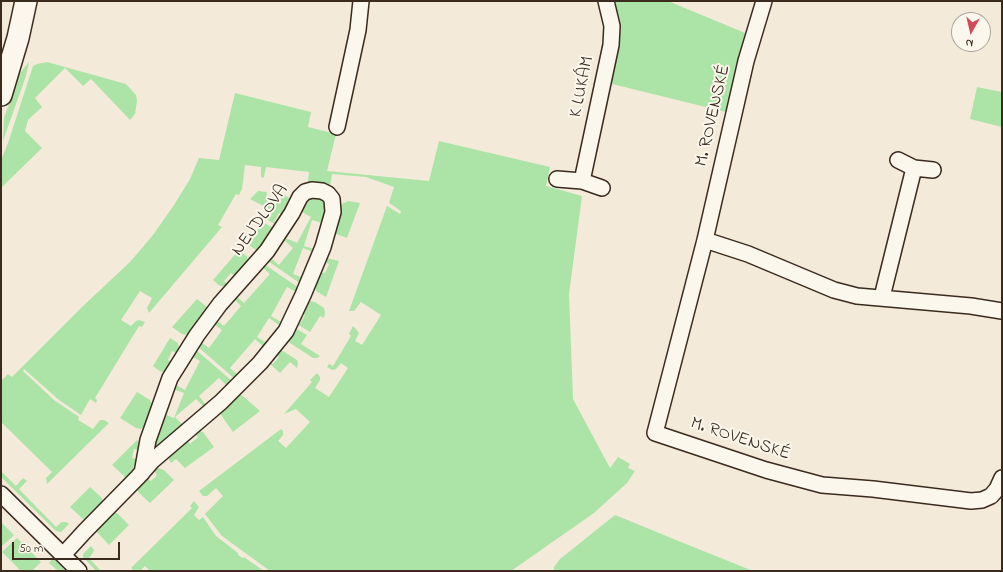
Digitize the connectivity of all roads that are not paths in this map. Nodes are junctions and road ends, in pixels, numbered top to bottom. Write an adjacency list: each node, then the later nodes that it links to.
1 (26, 1): 5 (main road)
2 (362, 1): 6 (street)
3 (606, 1): 11 (street, K LUKÁM)
4 (764, 1): 13 (street, M. ROVENSKÉ)
5 (1, 95)
6 (336, 127)
7 (898, 160): 8 (street)
8 (914, 168): 9 (street); 14 (street)
9 (933, 170)
10 (557, 179): 11 (street)
11 (582, 181): 12 (street)
12 (602, 188)
13 (705, 240): 14 (street); 17 (street, M. ROVENSKÉ)
14 (882, 297): 15 (street)
15 (1002, 311)
16 (142, 473): 16 (street, NEJDLOVA); 19 (street, NEJDLOVA)
17 (1002, 478)
18 (1, 494): 19 (street)
19 (63, 555): 20 (street)
20 (78, 571)

